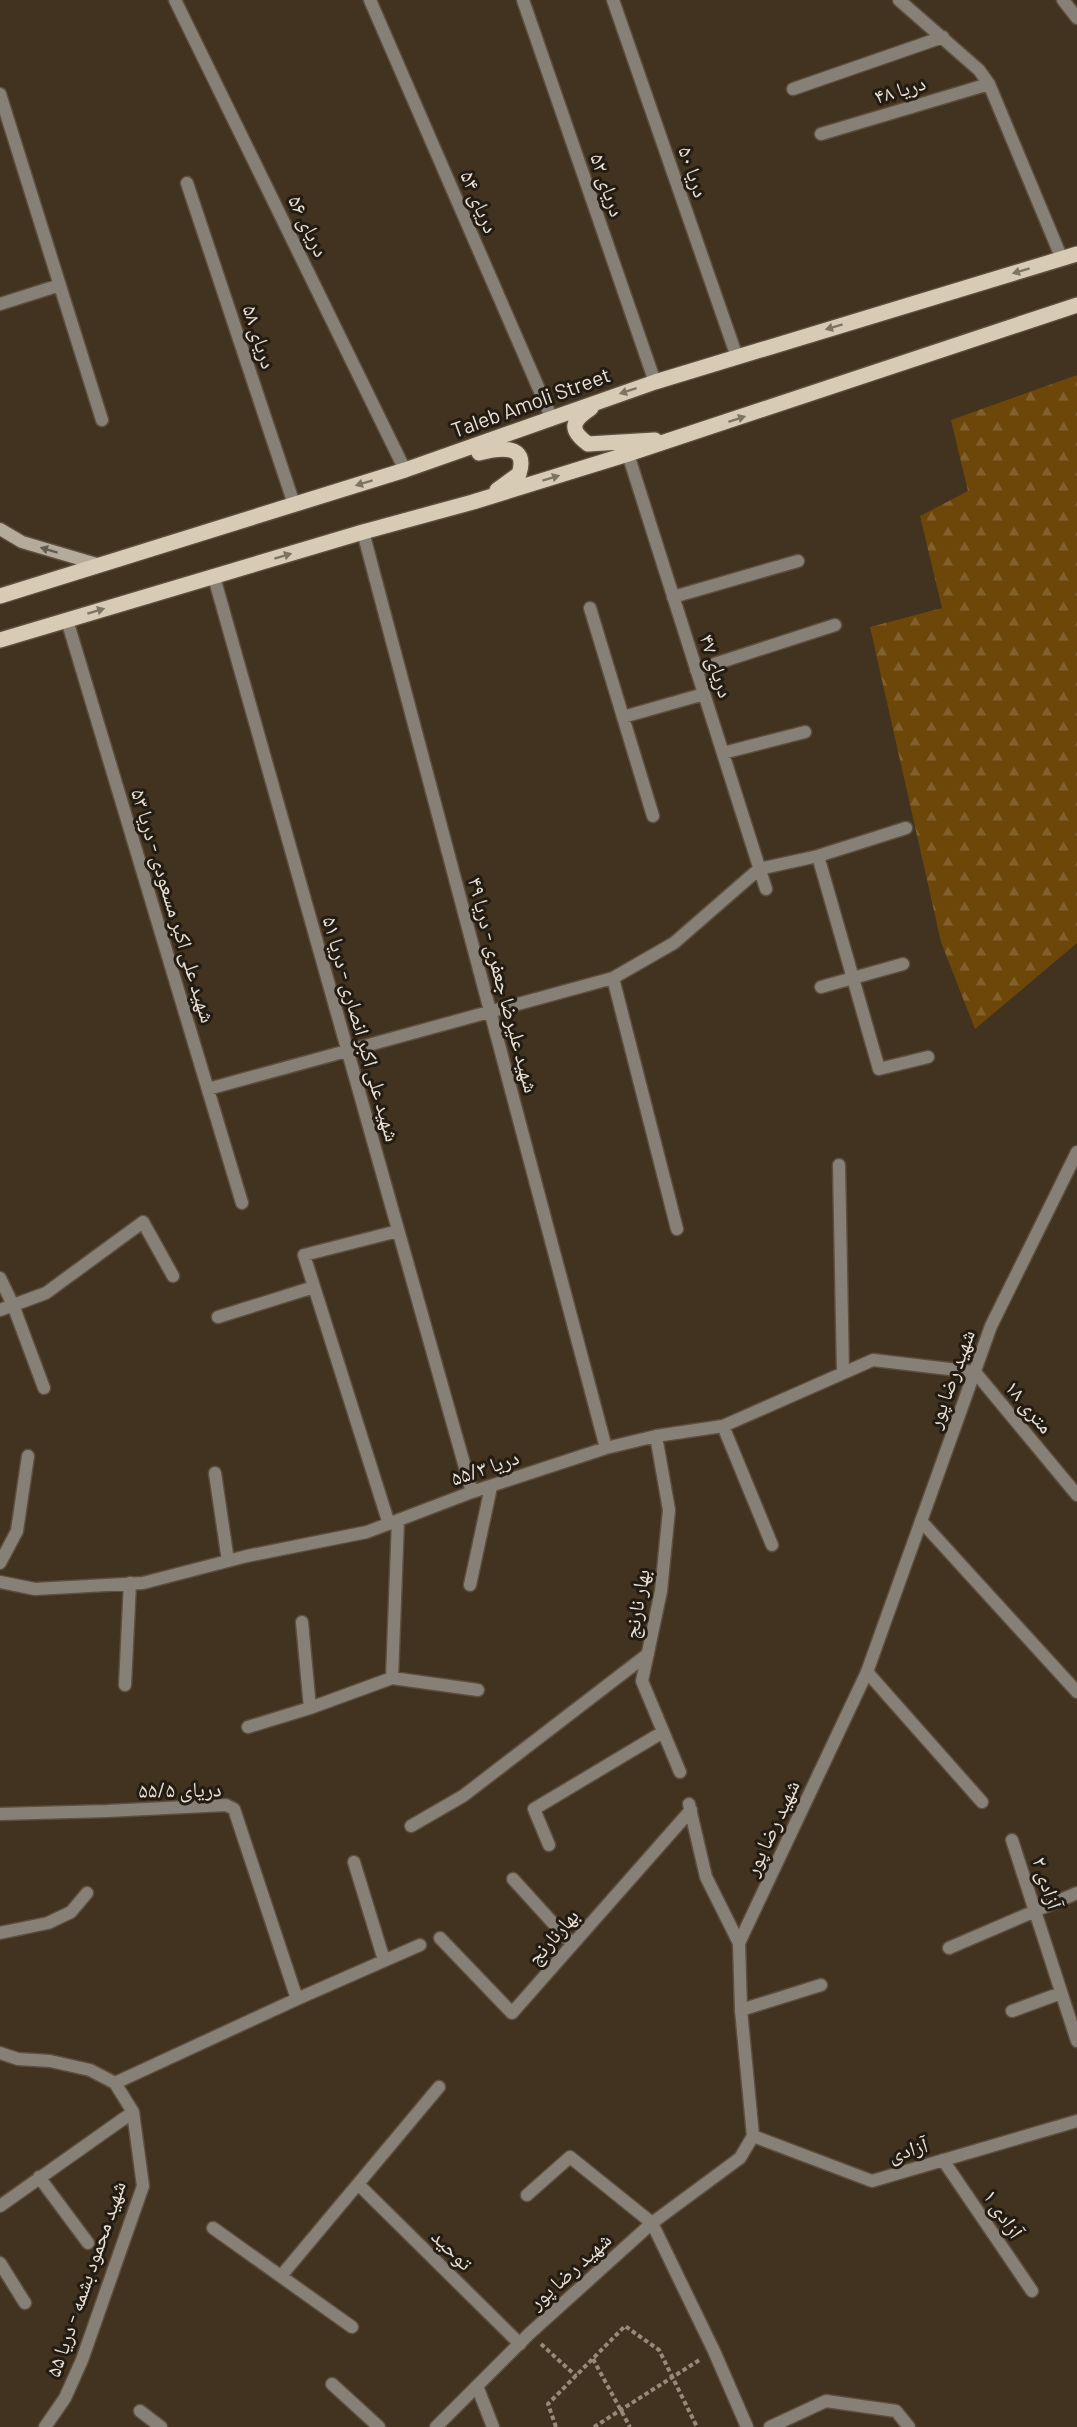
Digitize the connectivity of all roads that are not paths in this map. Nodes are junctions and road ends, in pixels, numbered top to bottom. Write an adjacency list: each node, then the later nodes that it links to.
1 (175, 0): 26 (street, دریای ۵۶)
2 (370, 0): 22 (street, دریای ۵۴)
3 (523, 0): 20 (street, دریای ۵۲)
4 (613, 0): 19 (street, دریا ۵۰)
5 (899, 0): 8 (street)
6 (1063, 0): 7 (street)
7 (1077, 18)
8 (943, 37): 9 (street); 10 (street)
9 (989, 84): 12 (street, دریا ۴۸); 15 (street)
10 (793, 89)
11 (0, 94): 16 (street)
12 (821, 134)
13 (187, 183): 28 (street, دریای ۵۸)
14 (1077, 254): 15 (main road, Taleb Amoli Street)
15 (1062, 259): 19 (main road, Taleb Amoli Street, one-way to 19)
16 (60, 285): 17 (street); 23 (street)
17 (0, 304)
18 (1077, 305): 24 (main road, one-way to 18)
19 (737, 357): 20 (main road, Taleb Amoli Street)
20 (655, 382): 21 (main road, Taleb Amoli Street, one-way to 21)
21 (603, 399): 22 (main road, Taleb Amoli Street); 24 (main road)
22 (552, 418): 26 (main road, Taleb Amoli Street)
23 (102, 420)
24 (677, 438): 25 (main road)
25 (628, 454): 27 (main road, one-way to 25); 35 (street, دریای ۴۷)
26 (405, 470): 27 (main road); 28 (main road, Taleb Amoli Street, one-way to 28)
27 (473, 502): 30 (main road)
28 (294, 504): 32 (main road, Taleb Amoli Street)
29 (0, 530): 32 (main road, one-way to 29)
30 (363, 532): 33 (main road, one-way to 30); 54 (street, شهید علیرضا جعفری - دریا ۴۹)
31 (798, 561): 35 (street)
32 (100, 565): 34 (main road, Taleb Amoli Street)
33 (214, 577): 37 (main road, one-way to 33); 55 (street, شهید علی اکبر انصاری - دریا ۵۱)
34 (0, 596)
35 (673, 597): 40 (street, دریای ۴۷)
36 (590, 608): 42 (street)
37 (67, 620): 39 (main road); 57 (street, شهید علی اکبر مسعودی - دریا ۵۳)
38 (835, 625): 40 (street)
39 (0, 640)
40 (696, 670): 41 (street, دریای ۴۷)
41 (704, 694): 42 (street); 44 (street, دریای ۴۷)
42 (623, 717): 45 (street)
43 (805, 732): 44 (street)
44 (723, 753): 48 (street, دریای ۴۷)
45 (653, 816)
46 (906, 828): 47 (street)
47 (818, 856): 48 (street); 52 (street)
48 (759, 869): 49 (street, دریای ۴۷); 51 (street)
49 (766, 890)
50 (903, 964): 52 (street)
51 (613, 978): 54 (street); 61 (street)
52 (853, 978): 53 (street); 56 (street)
53 (821, 987)
54 (490, 1011): 55 (street); 74 (street, شهید علیرضا جعفری - دریا ۴۹)
55 (347, 1051): 57 (street); 62 (street, شهید علی اکبر انصاری - دریا ۵۱)
56 (928, 1057)
57 (208, 1089): 60 (street, شهید علی اکبر مسعودی - دریا ۵۳)
58 (1076, 1158): 69 (street, شهید رضا پور)
59 (839, 1165): 70 (street)
60 (242, 1203)
61 (677, 1229)
62 (398, 1231): 65 (street); 78 (street, شهید علی اکبر انصاری - دریا ۵۱)
63 (173, 1276): 66 (street)
64 (0, 1278): 66 (street)
65 (315, 1287): 68 (street); 81 (street)
66 (13, 1305): 67 (street); 71 (street)
67 (0, 1310)
68 (218, 1317)
69 (975, 1372): 70 (street, دریا ۵۵/۳); 79 (street, ۱۸ متری); 80 (street, شهید رضا پور)
70 (843, 1373): 72 (street, دریا ۵۵/۳)
71 (44, 1388)
72 (723, 1426): 73 (street, دریا ۵۵/۳); 82 (street)
73 (656, 1436): 74 (street, دریا ۵۵/۳); 89 (street, بهار نارنج)
74 (606, 1448): 77 (street, دریا ۵۵/۳)
75 (28, 1456): 84 (street)
76 (215, 1473): 83 (street)
77 (491, 1487): 78 (street, دریا ۵۵/۳); 87 (street)
78 (472, 1492): 81 (street, دریا ۵۵/۳)
79 (1077, 1494)
80 (921, 1521): 90 (street, شهید رضا پور); 94 (street)
81 (393, 1522): 83 (street, دریا ۵۵/۳); 91 (street)
82 (772, 1545)
83 (228, 1561): 86 (street, دریا ۵۵/۳)
84 (0, 1563)
85 (0, 1582): 86 (street, دریا ۵۵/۳)
86 (130, 1583): 92 (street)
87 (470, 1585)
88 (303, 1622): 95 (street)
89 (648, 1654): 97 (street, بهار نارنج); 101 (street)
90 (867, 1672): 99 (street); 111 (street, شهید رضا پور)
91 (392, 1678): 93 (street); 95 (street)
92 (125, 1685)
93 (478, 1690)
94 (1077, 1692)
95 (310, 1708): 96 (street)
96 (248, 1727)
97 (663, 1732): 98 (street, بهار نارنج); 103 (street)
98 (680, 1772)
99 (982, 1802)
100 (0, 1814): 118 (street, دریای ۵۵/۵)
101 (411, 1826)
102 (1012, 1840): 108 (street, آزادی ۲)
103 (549, 1845)
104 (354, 1862): 115 (street)
105 (513, 1879): 112 (street)
106 (87, 1893): 109 (street)
107 (1077, 1893): 108 (street)
108 (1036, 1911): 114 (street); 117 (street, آزادی ۲)
109 (0, 1933)
110 (440, 1938): 112 (street, بهارنارنج)
111 (739, 1943): 112 (street, بهارنارنج); 119 (street, شهید رضا پور)
112 (572, 1944)
113 (420, 1945): 115 (street)
114 (949, 1948)
115 (384, 1960): 118 (street)
116 (820, 1985): 119 (street)
117 (1061, 1993): 120 (street); 121 (street, آزادی ۲)
118 (297, 1999): 123 (street)
119 (741, 2010): 127 (street, شهید رضا پور)
120 (1012, 2011)
121 (1077, 2041)
122 (0, 2053): 123 (street)
123 (115, 2083): 125 (street, شهید محمود بشمه - دریا ۵۵)
124 (439, 2087): 130 (street)
125 (133, 2112): 129 (street); 145 (street, شهید محمود بشمه - دریا ۵۵)
126 (1077, 2121): 128 (street, آزادی)
127 (753, 2136): 128 (street, آزادی); 133 (street, شهید رضا پور)
128 (943, 2160): 138 (street, آزادی ۱)
129 (39, 2176): 132 (street); 135 (street)
130 (358, 2184): 137 (street); 141 (street, توحید)
131 (527, 2195): 133 (street)
132 (0, 2206)
133 (652, 2223): 141 (street, شهید رضا پور); 150 (street)
134 (213, 2228): 137 (street)
135 (88, 2243)
136 (0, 2263): 139 (street)
137 (281, 2276): 140 (street)
138 (1032, 2291)
139 (25, 2303)
140 (352, 2327)
141 (520, 2344): 143 (street, شهید رضا پور)
142 (332, 2385): 147 (street)
143 (477, 2386): 148 (street, شهید رضا پور); 149 (street)
144 (140, 2411): 146 (street)
145 (45, 2427)
146 (161, 2427)
147 (380, 2427)
148 (436, 2427)
149 (493, 2427)
150 (747, 2427)
151 (770, 2427): 152 (street)
152 (909, 2427)

